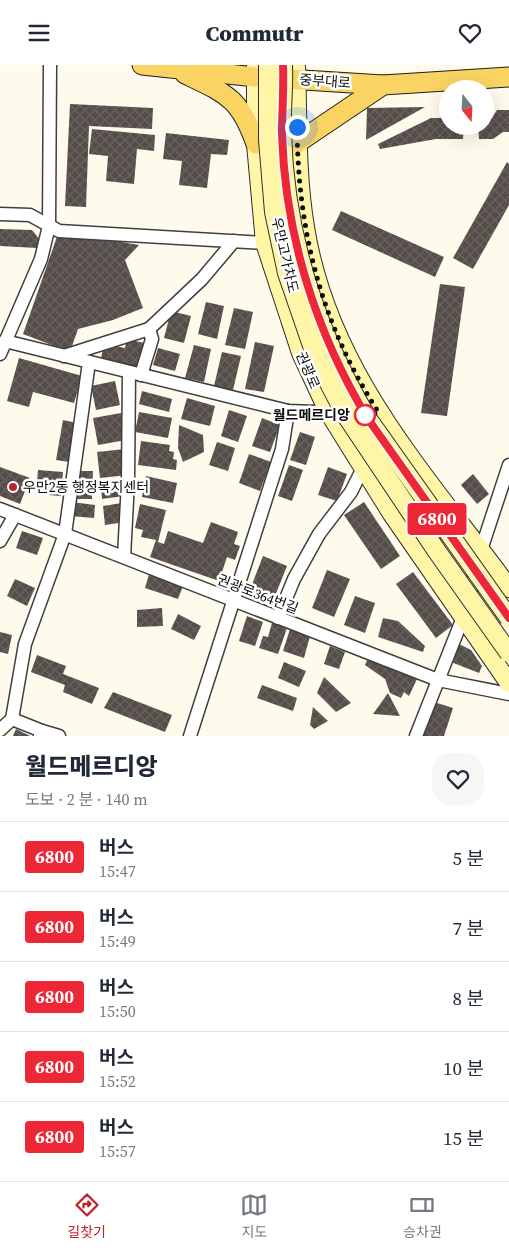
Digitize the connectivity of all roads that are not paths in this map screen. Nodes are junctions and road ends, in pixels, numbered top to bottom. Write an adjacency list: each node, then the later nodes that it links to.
1 (50, 65): 12 (street)
2 (142, 65): 4 (main road, 중부대로)
3 (284, 65): 36 (street, 우만고가차도, bridge)
4 (172, 68): 5 (main road, 중부대로); 10 (main road)
5 (260, 69): 6 (main road, 중부대로); 10 (street, 권광로); 37 (street, 우만고가차도, bridge)
6 (296, 72): 8 (main road, 중부대로); 9 (street)
7 (509, 77): 8 (main road, 중부대로)
8 (383, 85): 9 (main road)
9 (297, 143): 21 (street)
10 (256, 144): 14 (street, 권광로)
11 (0, 214): 12 (street)
12 (49, 226): 13 (street); 16 (street)
13 (234, 241): 14 (street); 15 (street)
14 (265, 243): 23 (street, 권광로)
15 (149, 329): 18 (street); 20 (street)
16 (4, 341): 17 (street); 18 (street)
17 (0, 354)
18 (64, 356): 19 (street)
19 (89, 362): 20 (street); 28 (street)
20 (135, 373): 22 (street); 31 (street)
21 (370, 398): 23 (street); 30 (street)
22 (288, 411): 23 (street); 33 (street)
23 (328, 411): 24 (street, 권광로)
24 (364, 466): 34 (street, 권광로); 35 (street)
25 (509, 467): 30 (street)
26 (0, 509): 27 (street, 권광로364번길)
27 (15, 515): 28 (street, 권광로364번길); 29 (street)
28 (65, 534): 31 (street, 권광로364번길); 41 (street)
29 (0, 541)
30 (481, 549): 32 (street); 34 (street)
31 (124, 557): 33 (street, 권광로364번길)
32 (509, 588)
33 (233, 600): 35 (street, 권광로364번길); 45 (street)
34 (464, 615): 38 (street); 39 (street, 권광로)
35 (278, 618): 38 (street, 권광로364번길)
36 (509, 618)
37 (509, 653)
38 (438, 680): 40 (street, 권광로364번길); 46 (street)
39 (509, 683)
40 (509, 694)
41 (12, 719): 42 (street); 43 (street)
42 (0, 730)
43 (41, 733): 44 (street)
44 (59, 736)
45 (190, 736)
46 (416, 736)

